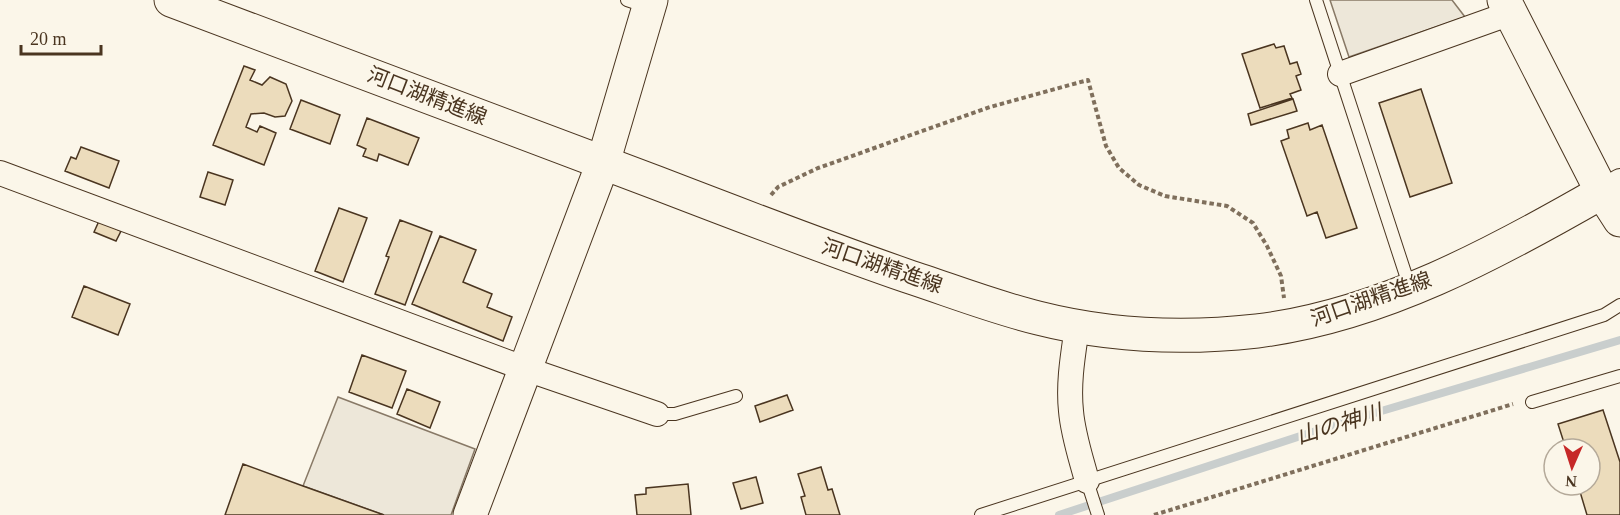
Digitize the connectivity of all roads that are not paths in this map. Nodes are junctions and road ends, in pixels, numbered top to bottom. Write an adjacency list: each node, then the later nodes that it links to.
1 (171, 0): 6 (main road, 河口湖精進線)
2 (1316, 0): 5 (lane)
3 (643, 2): 6 (main road)
4 (1508, 7): 5 (street); 8 (main road)
5 (1340, 74): 10 (lane)
6 (603, 163): 12 (main road, 河口湖精進線); 13 (main road)
7 (0, 173): 13 (street)
8 (1611, 186): 9 (main road); 10 (main road, 河口湖精進線)
9 (1620, 220)
10 (1410, 289): 12 (main road, 河口湖精進線)
11 (1620, 305): 18 (lane)
12 (1077, 327): 18 (street)
13 (526, 369): 17 (street); 19 (main road)
14 (1620, 376): 16 (lane)
15 (736, 396): 17 (lane)
16 (1532, 402)
17 (657, 414)
18 (1088, 485): 20 (lane); 21 (lane)
19 (470, 515)
20 (981, 515)
21 (1098, 515)

